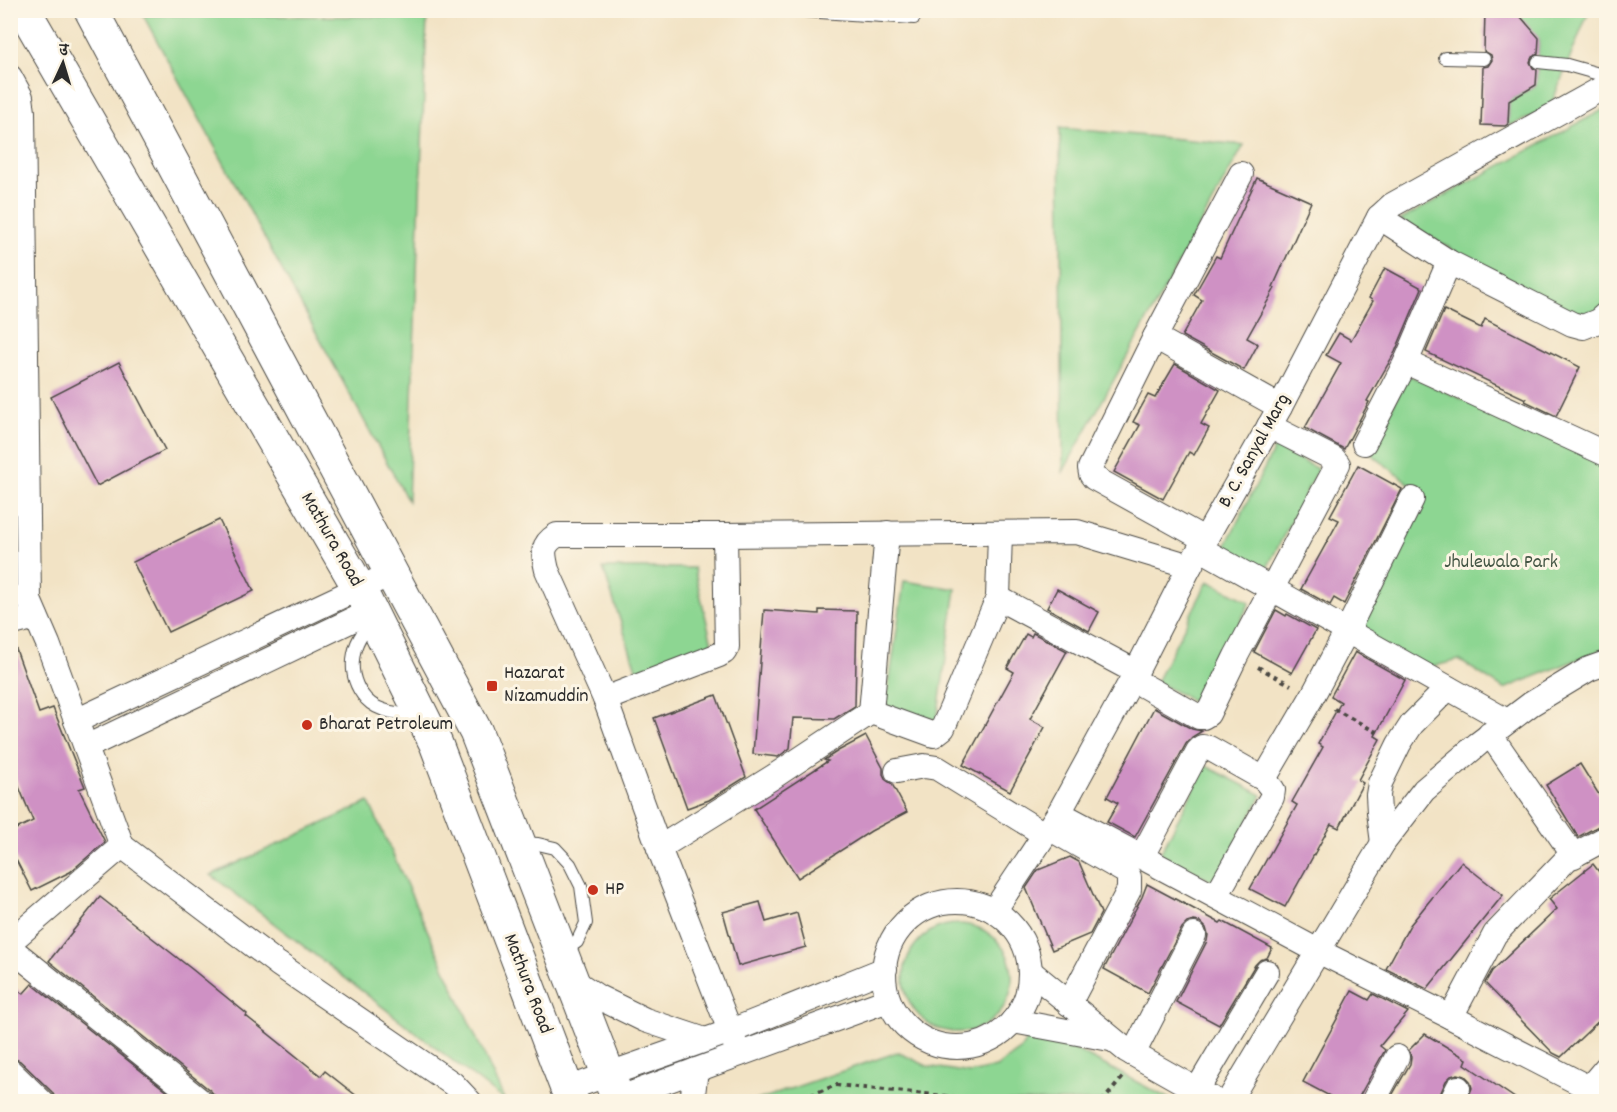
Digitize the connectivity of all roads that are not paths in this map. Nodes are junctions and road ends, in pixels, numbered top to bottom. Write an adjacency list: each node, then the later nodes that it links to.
1 (24, 10): 28 (main road, Mathura Road)
2 (91, 10): 25 (main road, Mathura Road)
3 (788, 10): 4 (lane)
4 (915, 18)
5 (1445, 58): 6 (lane)
6 (1484, 59)
7 (1538, 62): 8 (lane)
8 (1606, 76)
9 (10, 77): 29 (street)
10 (1606, 86): 12 (street, B. C. Sanyal Marg)
11 (1241, 174): 15 (street)
12 (1379, 217): 13 (street); 17 (street, B. C. Sanyal Marg)
13 (1449, 262): 14 (street); 16 (street)
14 (1606, 314)
15 (1155, 338): 17 (street); 24 (street)
16 (1406, 362): 18 (street); 19 (street)
17 (1275, 416): 24 (street, B. C. Sanyal Marg); 26 (street)
18 (1364, 443)
19 (1606, 454)
20 (1412, 499): 31 (street)
21 (887, 533): 22 (street); 23 (street); 36 (street)
22 (1000, 533): 24 (street); 27 (street)
23 (725, 535): 35 (street); 35 (street)
24 (1199, 552): 26 (street); 33 (street, B. C. Sanyal Marg)
25 (392, 574): 28 (street); 45 (main road, Mathura Road)
26 (1272, 589): 31 (street); 33 (street)
27 (998, 598): 33 (street); 36 (street)
28 (368, 606): 37 (main road, Mathura Road); 37 (lane); 38 (street); 40 (street)
29 (36, 617): 30 (street); 38 (street)
30 (10, 624)
31 (1347, 631): 34 (street); 42 (street)
32 (1606, 663): 39 (street)
33 (1134, 675): 43 (street, B. C. Sanyal Marg)
34 (1448, 688): 39 (street); 46 (street)
35 (605, 699): 48 (street)
36 (871, 712): 48 (street)
37 (421, 714): 77 (main road, Mathura Road)
38 (76, 721): 40 (street)
39 (1499, 727): 46 (street); 50 (street)
40 (86, 747): 47 (street)
41 (897, 771): 43 (street)
42 (1264, 779): 49 (street); 51 (street)
43 (1051, 825): 49 (street); 52 (street, B. C. Sanyal Marg); 63 (street)
44 (1606, 838): 50 (street)
45 (519, 843): 57 (main road, Mathura Road); 57 (lane)
46 (1383, 843): 56 (street)
47 (122, 846): 54 (street); 82 (street)
48 (659, 848): 67 (street)
49 (1142, 856): 51 (street)
50 (1574, 856): 65 (street)
51 (1216, 896): 56 (street)
52 (994, 911): 58 (street); 59 (street)
53 (1194, 935): 71 (street)
54 (10, 942)
55 (10, 948): 81 (street)
56 (1318, 951): 64 (street); 65 (street)
57 (566, 965): 69 (street); 79 (main road, Mathura Road)
58 (885, 969): 62 (street); 67 (street)
59 (1031, 972): 63 (street); 66 (street)
60 (1267, 972): 61 (street)
61 (1254, 993): 64 (street); 76 (street)
62 (888, 1000): 66 (street); 70 (street)
63 (1069, 1004): 68 (street)
64 (1283, 1009): 85 (street)
65 (1451, 1017): 78 (street)
66 (1013, 1021): 68 (street)
67 (730, 1031): 69 (street); 70 (street)
68 (1113, 1039): 71 (street)
69 (705, 1040): 79 (street)
70 (739, 1054): 74 (street)
71 (1133, 1054): 76 (street)
72 (1397, 1057): 86 (street)
73 (1606, 1068): 78 (street)
74 (696, 1070): 79 (street); 83 (street)
75 (10, 1071): 80 (street)
76 (1197, 1090): 84 (street)
77 (569, 1095): 79 (street)
78 (1586, 1095)
79 (615, 1096)
80 (42, 1101)
81 (202, 1101)
82 (470, 1101)
83 (692, 1101)
84 (1218, 1101)
85 (1228, 1101)
86 (1373, 1101)

